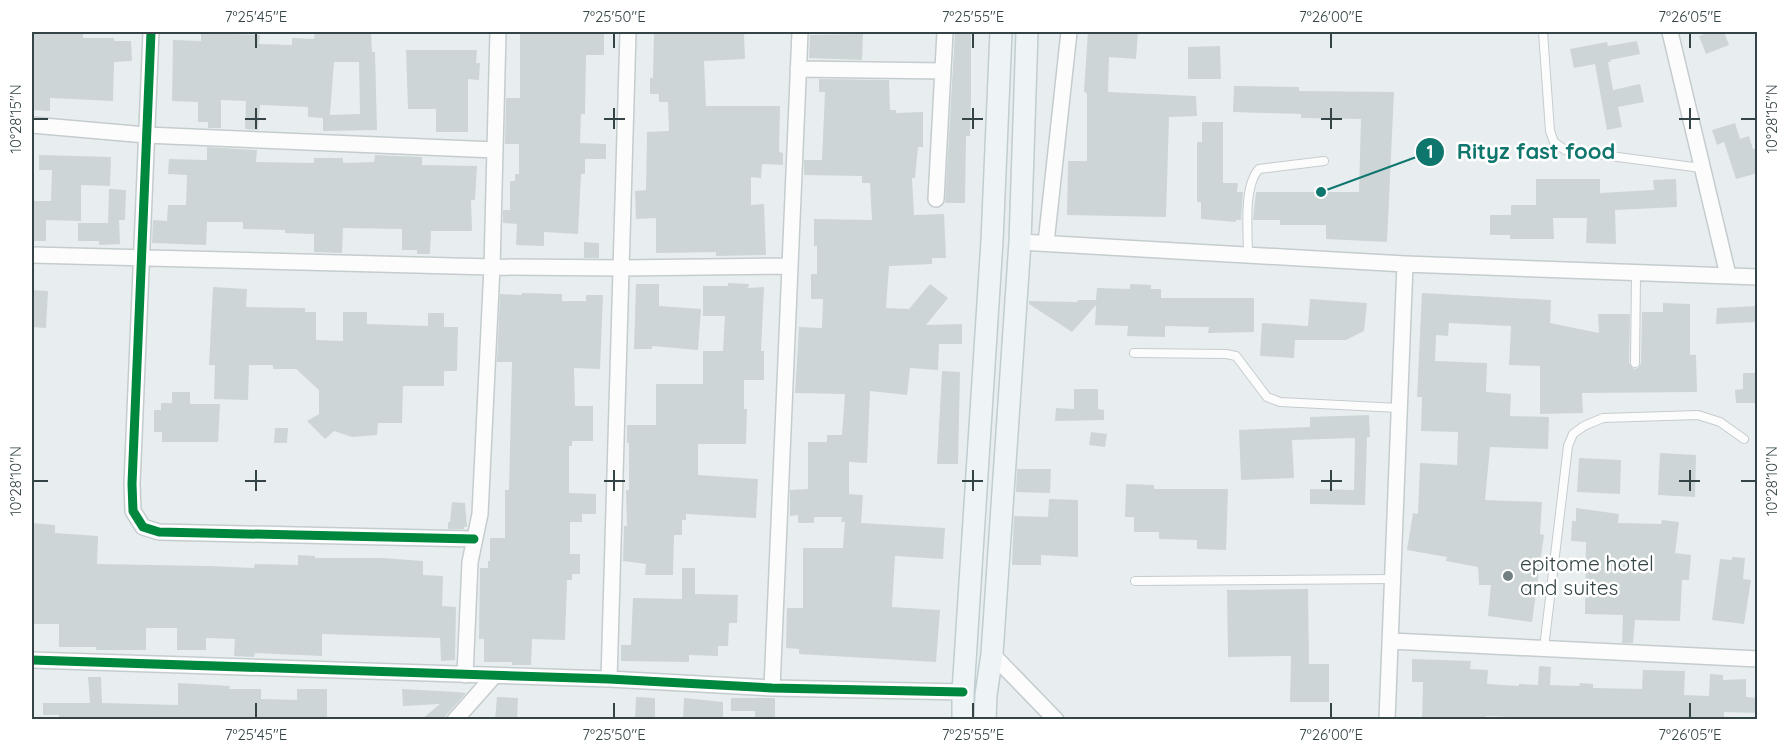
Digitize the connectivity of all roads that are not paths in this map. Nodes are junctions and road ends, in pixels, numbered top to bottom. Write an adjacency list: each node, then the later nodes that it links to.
1 (151, 32): 14 (street)
2 (498, 32): 15 (street)
3 (628, 32): 27 (street)
4 (800, 32): 11 (street)
5 (945, 32): 12 (street)
6 (1001, 32): 33 (street)
7 (1026, 32): 19 (street)
8 (1069, 32): 20 (street)
9 (1544, 32): 17 (lane)
10 (1670, 32): 17 (street)
11 (798, 69): 12 (street); 25 (street)
12 (943, 71): 18 (street)
13 (32, 124): 14 (street)
14 (146, 135): 15 (street); 23 (street)
15 (495, 150): 26 (street)
16 (1324, 161): 22 (lane)
17 (1701, 168): 29 (street)
18 (936, 199)
19 (1020, 243): 20 (street); 34 (street)
20 (1046, 243): 22 (street)
21 (32, 255): 23 (street)
22 (1248, 255): 24 (street)
23 (140, 258): 26 (street); 37 (street)
24 (1405, 264): 28 (street); 35 (street)
25 (790, 266): 27 (street); 48 (street)
26 (492, 267): 27 (street); 37 (street)
27 (622, 268): 47 (street)
28 (1636, 274): 29 (street); 32 (lane)
29 (1728, 275): 30 (street)
30 (1758, 277)
31 (1134, 352): 35 (lane)
32 (1635, 363)
33 (983, 380): 34 (street); 49 (street)
34 (1011, 380): 42 (street)
35 (1400, 408): 38 (street)
36 (1744, 439): 41 (lane)
37 (474, 539): 45 (street)
38 (1393, 579): 39 (lane); 40 (street)
39 (1135, 581)
40 (1391, 641): 41 (street); 54 (street)
41 (1544, 648): 43 (street)
42 (992, 654): 52 (street); 53 (street)
43 (1758, 659)
44 (32, 660): 45 (street)
45 (465, 675): 46 (street)
46 (494, 676): 47 (street); 50 (street)
47 (609, 679): 48 (street)
48 (772, 688): 49 (street)
49 (963, 692): 51 (street)
50 (455, 720)
51 (963, 720)
52 (986, 720)
53 (1056, 720)
54 (1387, 720)

